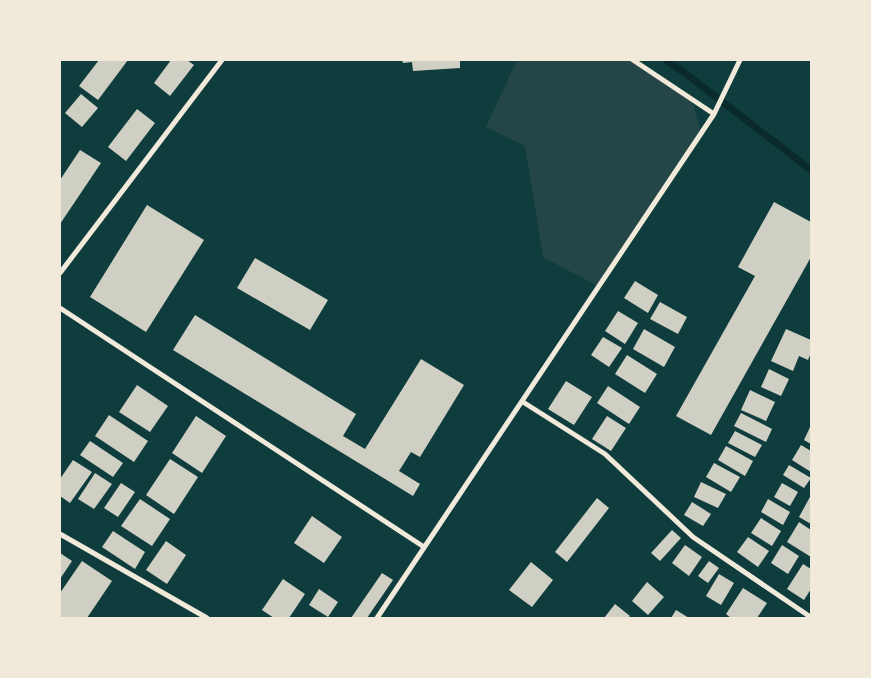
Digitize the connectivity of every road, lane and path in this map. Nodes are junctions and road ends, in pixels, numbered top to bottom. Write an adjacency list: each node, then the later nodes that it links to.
1 (222, 60): 5 (street)
2 (633, 60): 4 (street)
3 (740, 60): 4 (street)
4 (714, 114): 7 (street)
5 (60, 273)
6 (60, 308): 9 (street)
7 (523, 402): 9 (street); 10 (street)
8 (60, 534): 11 (street)
9 (424, 547): 12 (street)
10 (809, 615)
11 (208, 618)
12 (376, 618)

